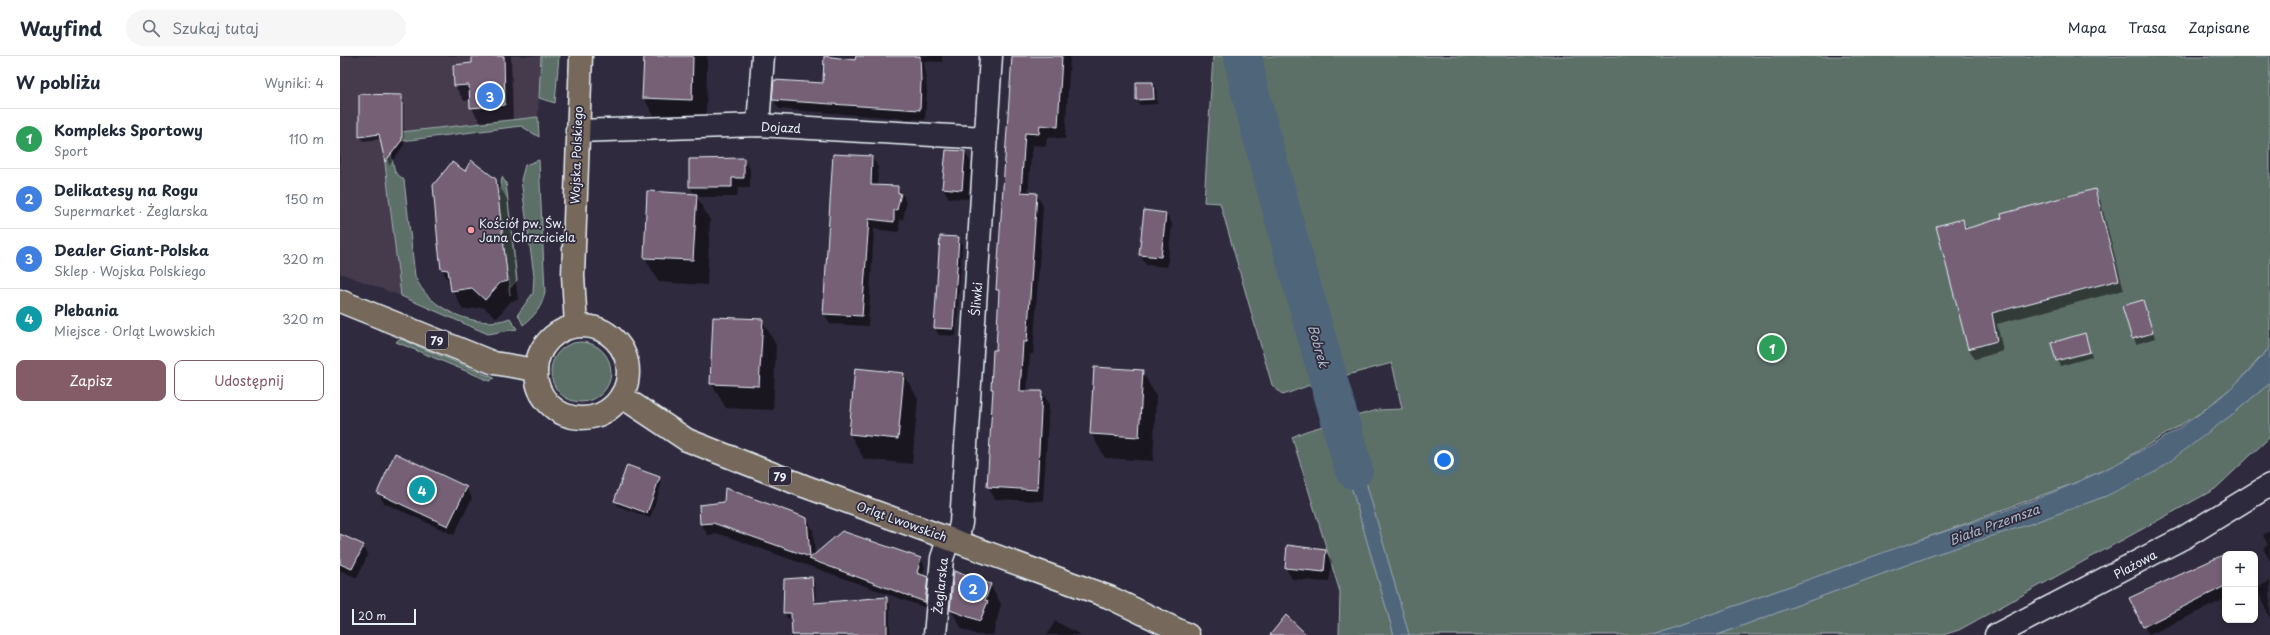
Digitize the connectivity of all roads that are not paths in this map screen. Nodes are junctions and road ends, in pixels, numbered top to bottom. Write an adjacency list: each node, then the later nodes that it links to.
1 (581, 56): 5 (main road, Wojska Polskiego)
2 (763, 56): 4 (street)
3 (991, 56): 6 (street, Śliwki)
4 (758, 125): 5 (street, Dojazd); 6 (street, Dojazd)
5 (577, 131): 8 (main road, Wojska Polskiego)
6 (986, 138): 12 (street, Śliwki)
7 (340, 300): 9 (main road, 79)
8 (576, 326): 9 (main road); 10 (main road)
9 (536, 370): 10 (main road)
10 (621, 396): 12 (main road, Orląt Lwowskich / 79)
11 (2270, 485): 15 (street, Plażowa)
12 (953, 540): 13 (street, Żeglarska); 14 (main road, Orląt Lwowskich / 79)
13 (936, 635)
14 (1188, 635)
15 (1996, 635)

